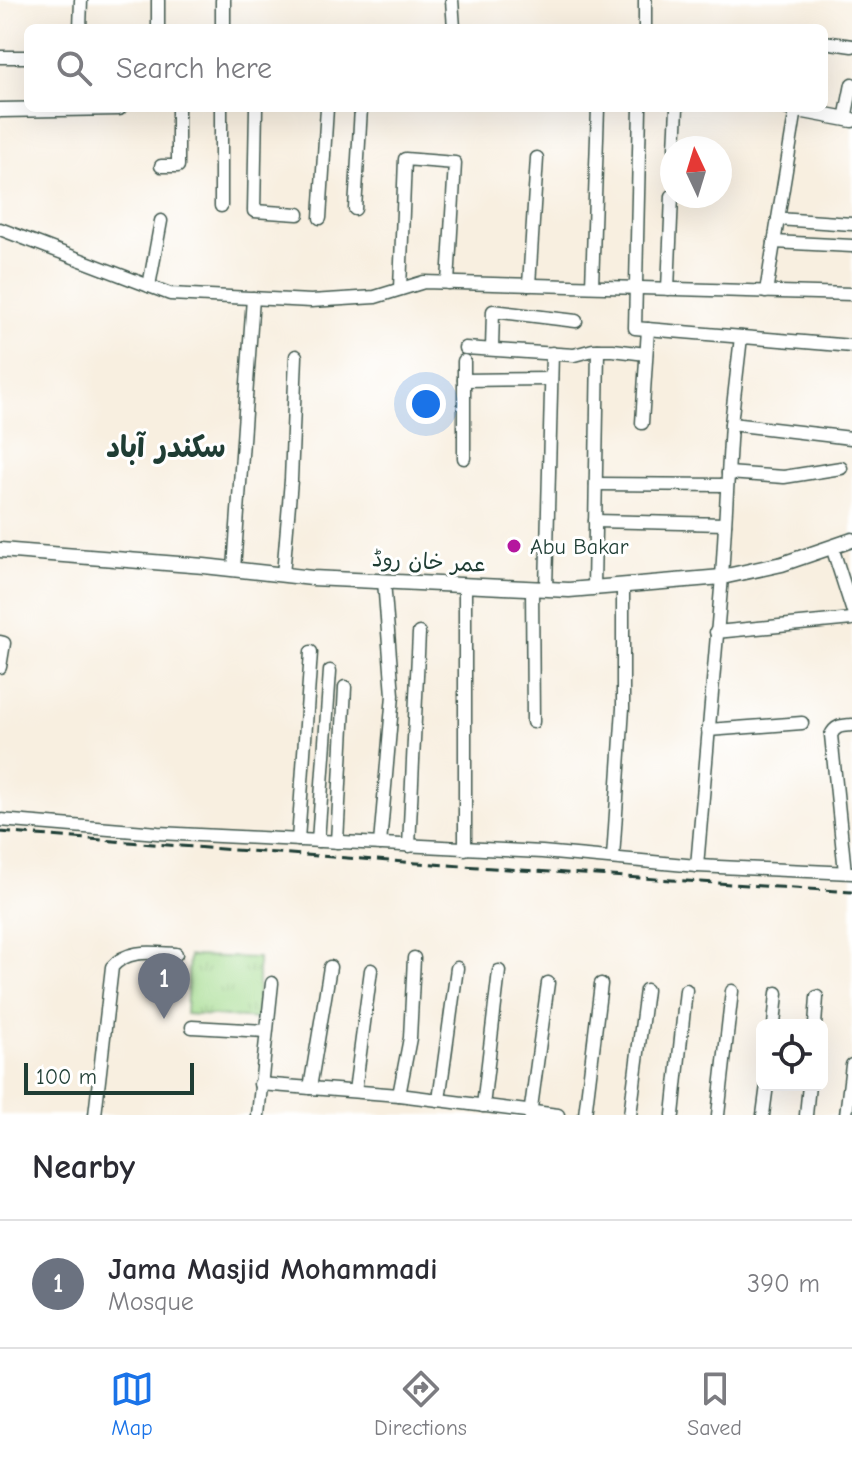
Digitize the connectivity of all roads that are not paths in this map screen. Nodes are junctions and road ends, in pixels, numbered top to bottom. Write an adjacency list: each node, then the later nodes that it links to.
1 (81, 0): 6 (street)
2 (158, 0): 7 (street)
3 (223, 0): 8 (street)
4 (452, 0): 9 (street)
5 (645, 0): 10 (street)
6 (80, 24)
7 (158, 24)
8 (223, 24)
9 (454, 24)
10 (645, 24)
11 (828, 43): 12 (street)
12 (852, 46)
13 (0, 57): 14 (street)
14 (24, 57)
15 (852, 84): 28 (street)
16 (0, 110): 17 (street)
17 (24, 110)
18 (178, 112): 31 (street)
19 (221, 112): 32 (street)
20 (256, 112): 35 (street)
21 (327, 112): 36 (street)
22 (361, 112): 34 (street)
23 (598, 112): 46 (street)
24 (640, 112): 47 (street)
25 (677, 112): 29 (street)
26 (792, 112): 37 (street)
27 (808, 112): 28 (street)
28 (849, 120)
29 (676, 136)
30 (537, 158): 44 (street)
31 (161, 166)
32 (221, 206)
33 (671, 208): 49 (street)
34 (355, 209)
35 (298, 214)
36 (320, 218)
37 (778, 219): 39 (street); 41 (street)
38 (161, 221): 45 (street)
39 (852, 224)
40 (0, 229): 45 (street)
41 (774, 242): 42 (street); 50 (street)
42 (852, 246)
43 (448, 283): 44 (street); 48 (street); 48 (street)
44 (529, 285): 46 (street)
45 (149, 286): 52 (street)
46 (592, 286): 47 (street)
47 (638, 288): 49 (street); 54 (street)
48 (400, 289): 52 (street)
49 (668, 289): 50 (street)
50 (766, 292): 51 (street)
51 (852, 294)
52 (253, 298): 76 (street)
53 (576, 321): 57 (street)
54 (648, 329): 55 (street); 60 (street)
55 (741, 337): 56 (street); 65 (street)
56 (852, 346)
57 (492, 349): 59 (street); 63 (street)
58 (598, 350): 59 (street); 60 (street); 70 (street)
59 (552, 353): 62 (street)
60 (646, 354): 64 (street)
61 (296, 356): 77 (street)
62 (551, 379): 63 (street); 82 (street)
63 (464, 380): 67 (street)
64 (642, 423)
65 (731, 424): 66 (street); 69 (street)
66 (851, 438)
67 (464, 458)
68 (841, 468): 69 (street)
69 (728, 479): 70 (street); 72 (street)
70 (596, 484): 71 (street)
71 (595, 521): 72 (street); 83 (street)
72 (725, 524): 78 (street)
73 (852, 540): 74 (street, عمر خان روڈ)
74 (832, 547): 78 (street, عمر خان روڈ); 84 (street)
75 (0, 550): 76 (street, عمر خان روڈ)
76 (234, 569): 77 (street, عمر خان روڈ)
77 (283, 575): 79 (street, عمر خان روڈ)
78 (722, 577): 81 (street, عمر خان روڈ); 86 (street)
79 (384, 581): 80 (street, عمر خان روڈ); 103 (street)
80 (465, 585): 82 (street, عمر خان روڈ); 105 (street)
81 (623, 585): 83 (street, عمر خان روڈ); 106 (street)
82 (539, 588): 83 (street, عمر خان روڈ); 93 (street)
83 (594, 588)
84 (852, 609)
85 (852, 619): 86 (street)
86 (716, 632): 96 (street)
87 (419, 633): 104 (street)
88 (0, 642): 90 (street)
89 (311, 652): 100 (street)
90 (0, 667)
91 (330, 671): 101 (street)
92 (345, 687): 102 (street)
93 (533, 722)
94 (802, 723): 96 (street)
95 (852, 725): 97 (street)
96 (708, 730): 107 (street)
97 (838, 796): 98 (street); 108 (street)
98 (852, 796)
99 (0, 820): 100 (street)
100 (298, 840): 101 (street)
101 (318, 841): 102 (street)
102 (337, 842): 103 (street)
103 (380, 844): 104 (street)
104 (409, 846): 105 (street)
105 (465, 849): 106 (street)
106 (613, 858): 107 (street)
107 (697, 866): 108 (street)
108 (848, 873)
109 (176, 954): 137 (street)
110 (414, 958): 133 (street)
111 (330, 967): 129 (street)
112 (457, 968): 134 (street)
113 (371, 970): 130 (street)
114 (499, 971): 135 (street)
115 (272, 983): 126 (street)
116 (548, 983): 136 (street)
117 (601, 984): 140 (street)
118 (646, 990): 141 (street)
119 (686, 990): 142 (street)
120 (732, 991): 143 (street)
121 (777, 993): 123 (street)
122 (817, 997): 124 (street)
123 (775, 1019)
124 (815, 1019)
125 (192, 1027): 126 (street)
126 (266, 1031): 128 (street)
127 (852, 1065): 146 (street)
128 (260, 1084): 129 (street); 138 (street)
129 (310, 1088): 130 (street)
130 (355, 1091): 133 (street)
131 (766, 1091): 144 (street)
132 (808, 1091): 145 (street)
133 (399, 1095): 134 (street)
134 (439, 1100): 135 (street)
135 (483, 1106): 136 (street)
136 (530, 1114): 139 (street)
137 (95, 1115)
138 (258, 1115)
139 (558, 1115)
140 (585, 1115)
141 (630, 1115)
142 (673, 1115)
143 (718, 1115)
144 (763, 1115)
145 (806, 1115)
146 (846, 1115)

